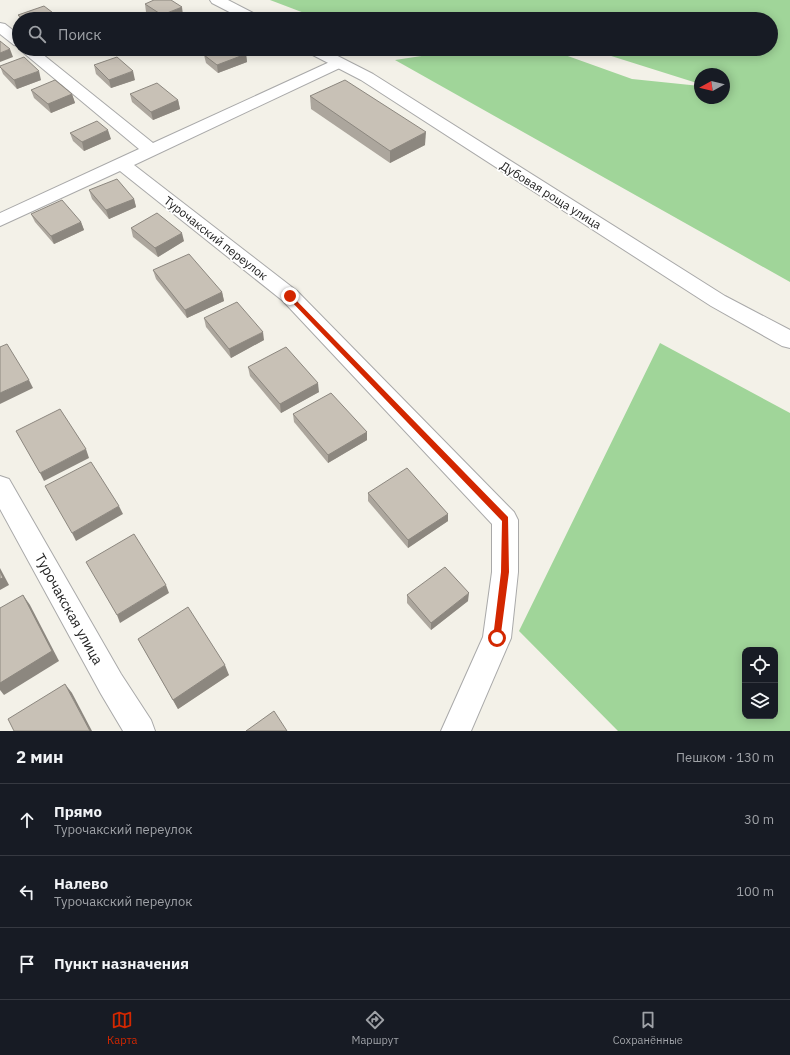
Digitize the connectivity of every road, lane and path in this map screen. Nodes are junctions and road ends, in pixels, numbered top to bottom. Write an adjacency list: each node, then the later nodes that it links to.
1 (217, 0): 2 (street)
2 (240, 12)
3 (0, 27): 4 (street)
4 (12, 36)
5 (36, 56): 8 (street)
6 (326, 56): 7 (street, Дубовая роща улица)
7 (339, 63): 8 (street); 11 (street, Дубовая роща улица)
8 (151, 150): 9 (street)
9 (122, 164): 10 (street); 14 (street, Турочакский переулок)
10 (0, 220)
11 (790, 340)
12 (0, 486): 13 (street, Турочакская улица)
13 (140, 731)
14 (456, 731)

